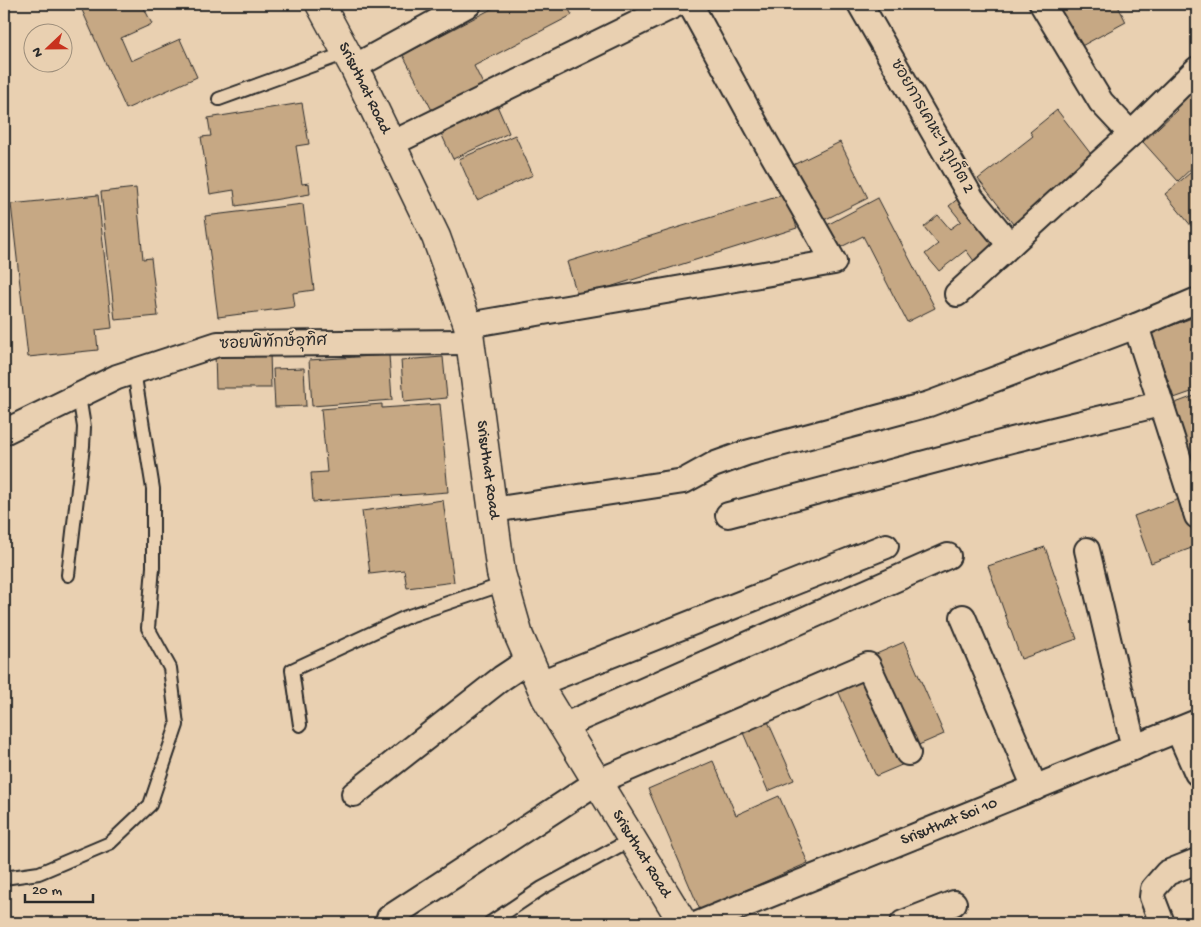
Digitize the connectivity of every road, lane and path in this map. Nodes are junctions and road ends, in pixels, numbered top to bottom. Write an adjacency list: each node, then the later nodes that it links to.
1 (320, 4): 7 (street, Srisuthat Road)
2 (469, 4): 7 (street)
3 (677, 4): 11 (street)
4 (690, 4): 16 (street, ซอยพิทักษ์อุทิศ)
5 (860, 4): 12 (street, ซอยการเคหะฯ ภูเก็ต 2)
6 (1042, 4): 10 (street)
7 (350, 60): 9 (lane); 11 (street, Srisuthat Road)
8 (1197, 70): 10 (street)
9 (219, 99)
10 (1131, 134): 12 (street)
11 (391, 144): 16 (street, Srisuthat Road)
12 (1010, 245): 13 (street)
13 (957, 294)
14 (1194, 301): 15 (street)
15 (1136, 326): 19 (street); 21 (street)
16 (470, 334): 17 (street, ซอยพิทักษ์อุทิศ); 21 (street, Srisuthat Road)
17 (134, 372): 18 (street, ซอยพิทักษ์อุทิศ); 42 (lane)
18 (79, 396): 20 (street, ซอยพิทักษ์อุทิศ); 27 (lane)
19 (1160, 404): 22 (street); 23 (street)
20 (4, 432)
21 (493, 510): 28 (street, Srisuthat Road)
22 (728, 515)
23 (1197, 516)
24 (886, 546): 30 (street)
25 (1087, 550): 34 (street)
26 (948, 556): 32 (street)
27 (68, 575)
28 (504, 584): 30 (street, Srisuthat Road); 31 (lane)
29 (963, 617): 38 (street)
30 (534, 671): 32 (street, Srisuthat Road); 39 (street)
31 (300, 724)
32 (563, 726): 37 (street, Srisuthat Road)
33 (1188, 726): 34 (street, Srisuthat Soi 10); 36 (street)
34 (1134, 748): 38 (street, Srisuthat Soi 10)
35 (908, 753): 37 (street)
36 (1197, 773)
37 (597, 782): 40 (street, Srisuthat Road); 44 (street)
38 (1035, 788): 47 (street, Srisuthat Soi 10)
39 (354, 794)
40 (632, 838): 45 (lane); 46 (street, Srisuthat Road)
41 (1197, 861): 49 (street)
42 (4, 878)
43 (954, 903): 48 (street)
44 (389, 918)
45 (490, 923)
46 (683, 923)
47 (700, 923)
48 (903, 923)
49 (1162, 923)

